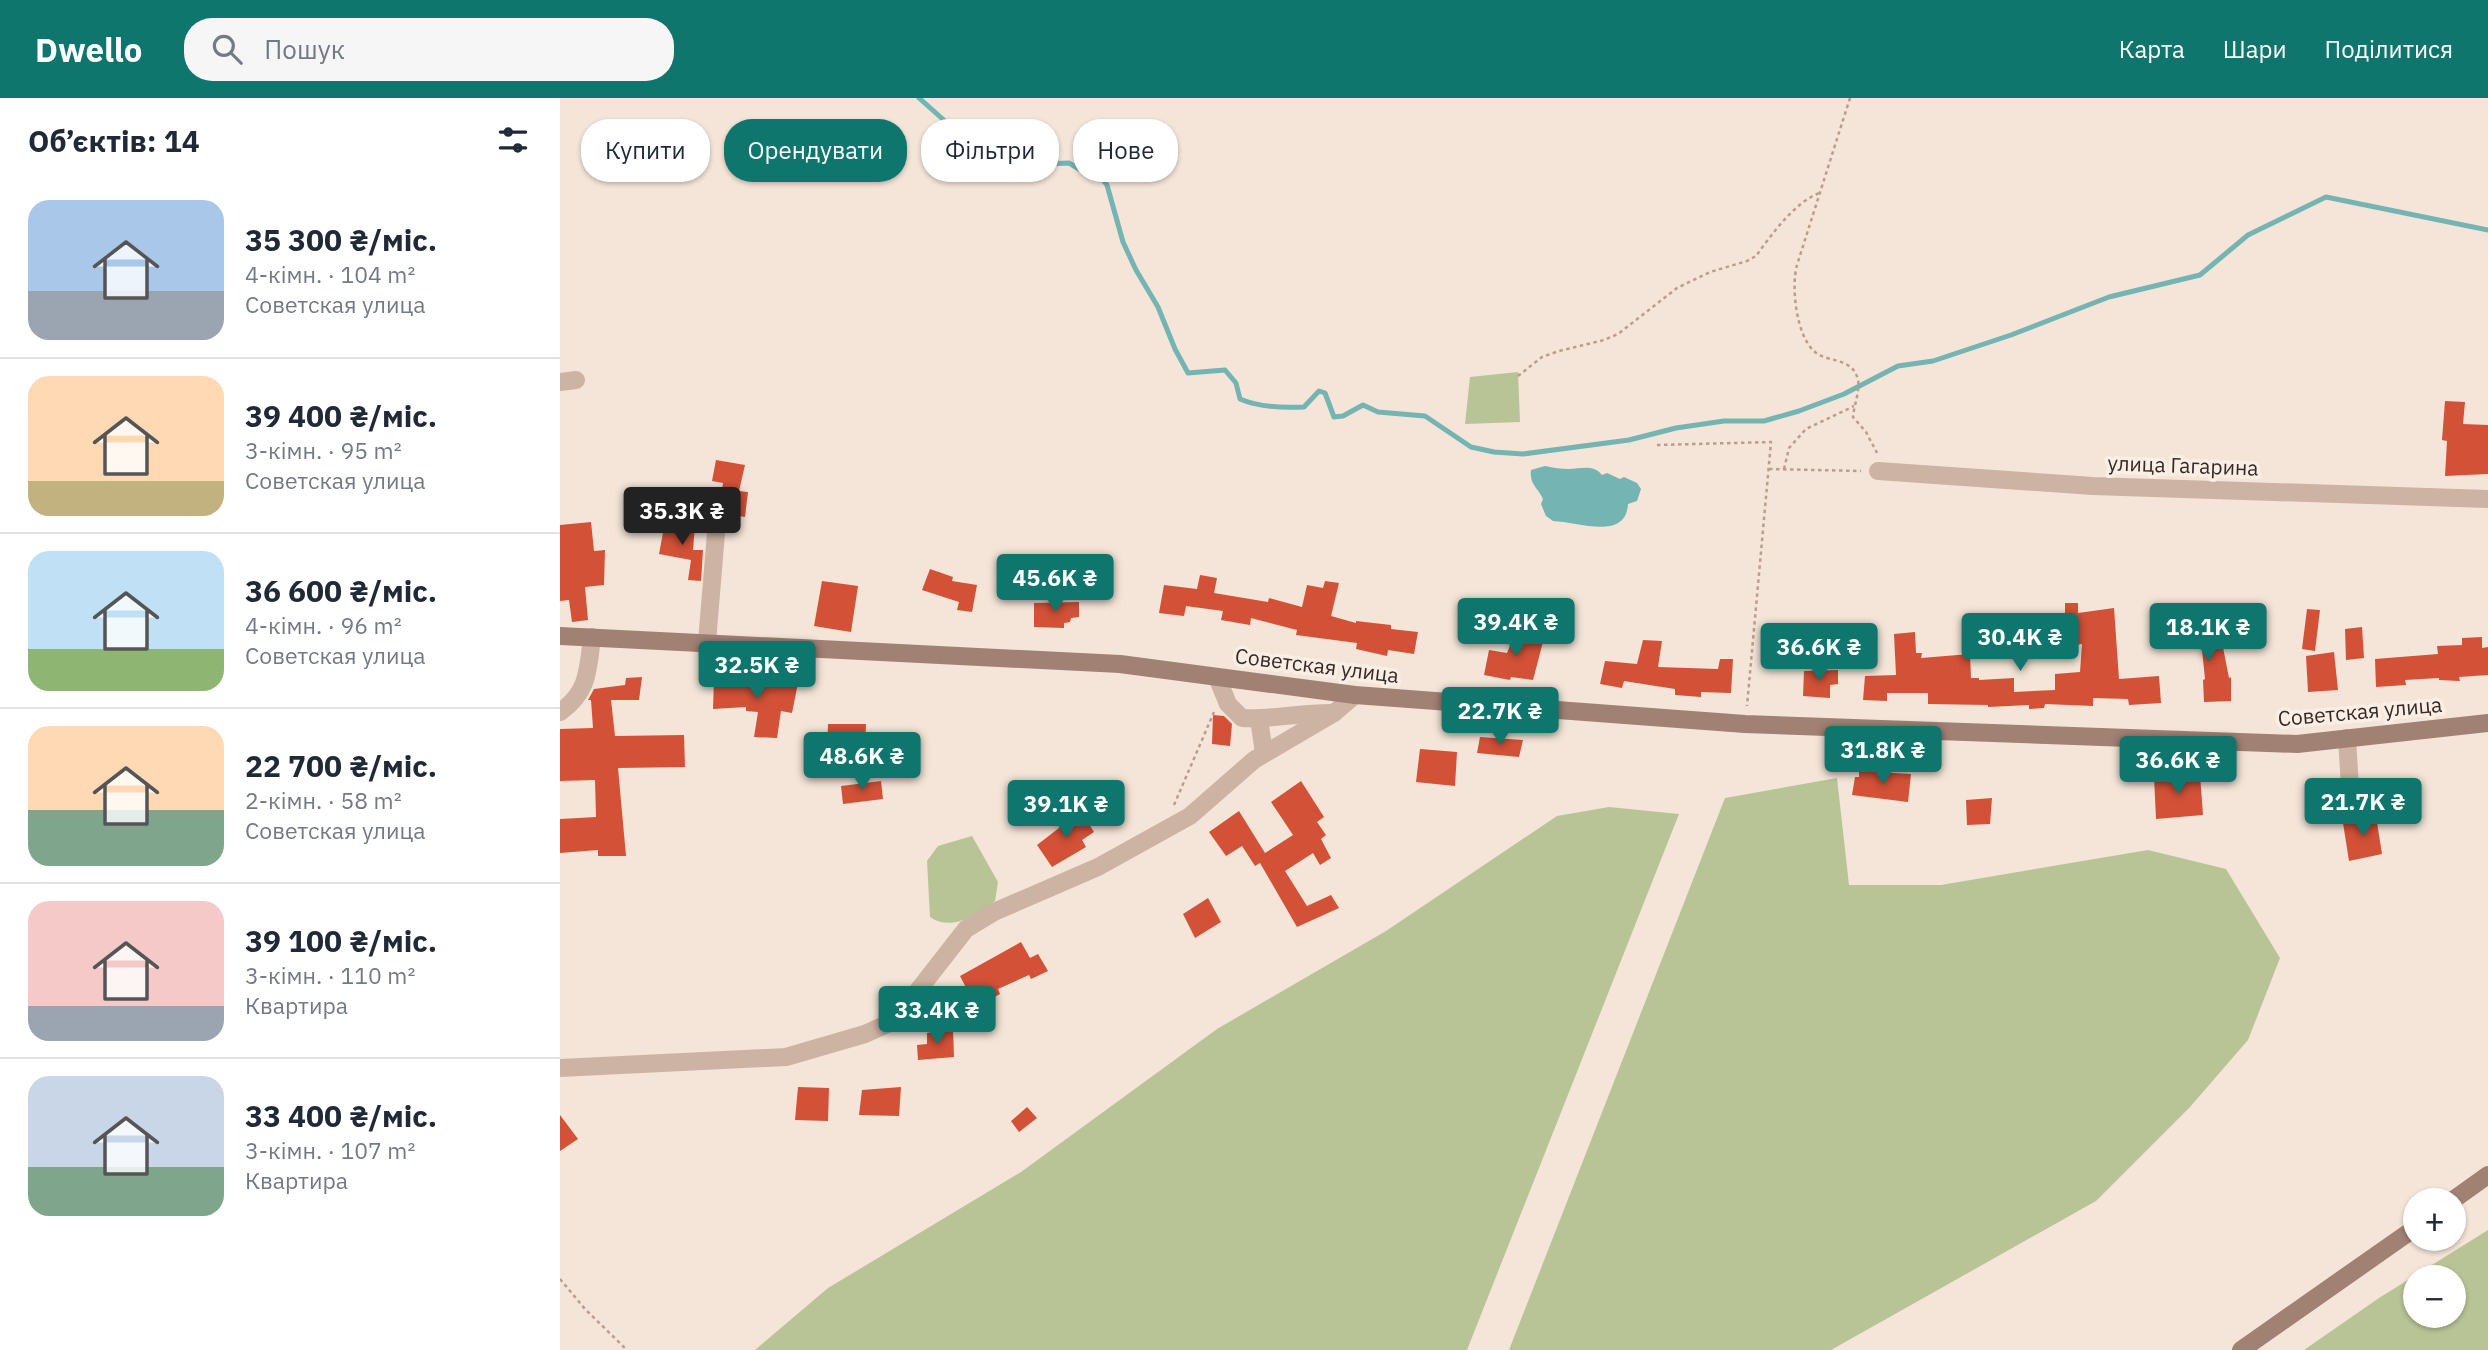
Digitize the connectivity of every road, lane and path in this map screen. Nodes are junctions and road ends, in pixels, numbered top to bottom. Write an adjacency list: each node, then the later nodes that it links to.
1 (1850, 98): 2 (path)
2 (1820, 192): 3 (path); 4 (path)
3 (1518, 376)
4 (1854, 405): 7 (path); 8 (path)
5 (1657, 445): 6 (path)
6 (1769, 469): 7 (path); 20 (path)
7 (1784, 470): 8 (path)
8 (1878, 471): 9 (street, улица Гагарина)
9 (2488, 499)
10 (717, 521): 13 (street)
11 (560, 636): 12 (main road, Советская улица)
12 (592, 637): 13 (main road, Советская улица); 16 (street)
13 (708, 642): 14 (main road, Советская улица)
14 (1220, 684): 15 (main road, Советская улица); 18 (street); 24 (path)
15 (1355, 695): 17 (street); 20 (main road, Советская улица)
16 (560, 712)
17 (1334, 713): 18 (street); 22 (street)
18 (1259, 719): 22 (street)
19 (2488, 723): 21 (main road, Советская улица)
20 (1745, 724): 21 (main road, Советская улица)
21 (2347, 738): 23 (street)
22 (1264, 753): 24 (street)
23 (2350, 787)
24 (1163, 831): 25 (street)
25 (560, 1068)
26 (2488, 1175): 27 (main road)
27 (2466, 1191)
28 (2403, 1236): 31 (main road)
29 (560, 1279): 30 (path)
30 (627, 1350)
31 (2241, 1350)

